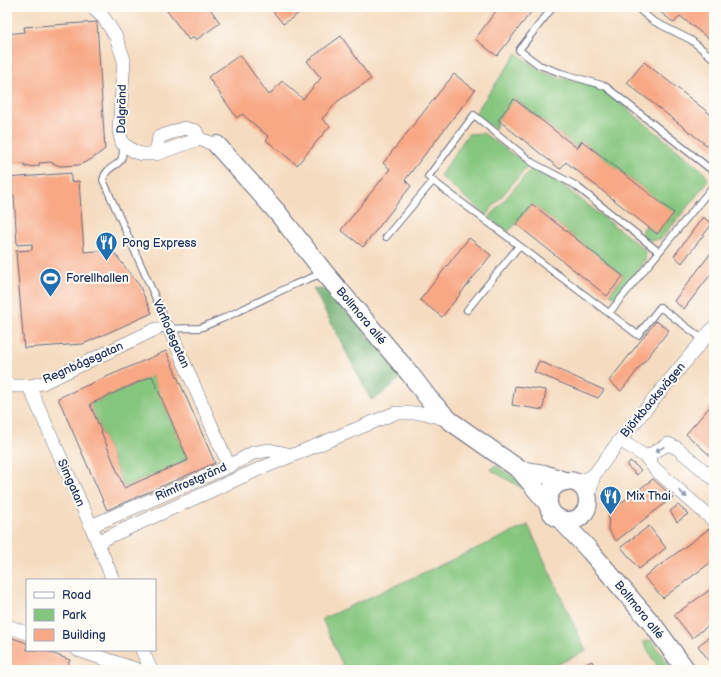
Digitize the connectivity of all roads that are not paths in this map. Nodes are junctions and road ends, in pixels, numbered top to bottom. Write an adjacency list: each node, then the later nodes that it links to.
1 (92, 7): 5 (street, Dalgränd)
2 (553, 7): 7 (lane)
3 (636, 7): 4 (lane)
4 (714, 59)
5 (122, 143): 6 (street, Dalgränd); 17 (lane, Vårflodsgatan)
6 (217, 144): 13 (street, Bollmora allé)
7 (714, 172)
8 (433, 181): 10 (lane); 11 (lane); 12 (lane)
9 (714, 185): 12 (lane)
10 (386, 237)
11 (519, 246): 14 (lane); 15 (lane)
12 (659, 252): 15 (lane)
13 (324, 272): 17 (lane); 21 (street, Bollmora allé)
14 (467, 310)
15 (609, 314): 18 (lane)
16 (714, 327): 18 (street, Björkbacksvägen)
17 (162, 329): 20 (street, Regnbågsgatan); 25 (street, Vårflodsgatan)
18 (704, 340): 22 (street, Björkbacksvägen)
19 (7, 386): 20 (street, Regnbågsgatan)
20 (29, 386): 34 (street, Simgatan)
21 (449, 420): 23 (street, Rimfrostgränd); 26 (street, Bollmora allé)
22 (620, 440): 24 (street); 27 (street, Björkbacksvägen)
23 (292, 455): 25 (street, Rimfrostgränd); 35 (street, Rimfrostgränd)
24 (646, 457): 28 (street, one-way to 24); 33 (street, one-way to 33)
25 (229, 466): 34 (street, Rimfrostgränd)
26 (520, 470): 29 (street, Bollmora allé); 30 (street, Bollmora allé)
27 (594, 475): 29 (street, Björkbacksvägen); 31 (street, Björkbacksvägen)
28 (714, 479)
29 (571, 482): 30 (street); 31 (street)
30 (548, 504): 32 (street, Bollmora allé)
31 (587, 504): 32 (street); 36 (street)
32 (561, 520): 36 (street, Bollmora allé)
33 (714, 521)
34 (91, 526): 35 (street, Simgatan)
35 (97, 542): 37 (street, Simgatan)
36 (590, 551): 44 (street, Bollmora allé)
37 (113, 579)
38 (7, 626): 39 (street)
39 (26, 632)
40 (81, 651): 42 (street)
41 (142, 651): 43 (street)
42 (138, 670)
43 (151, 670)
44 (686, 670)

